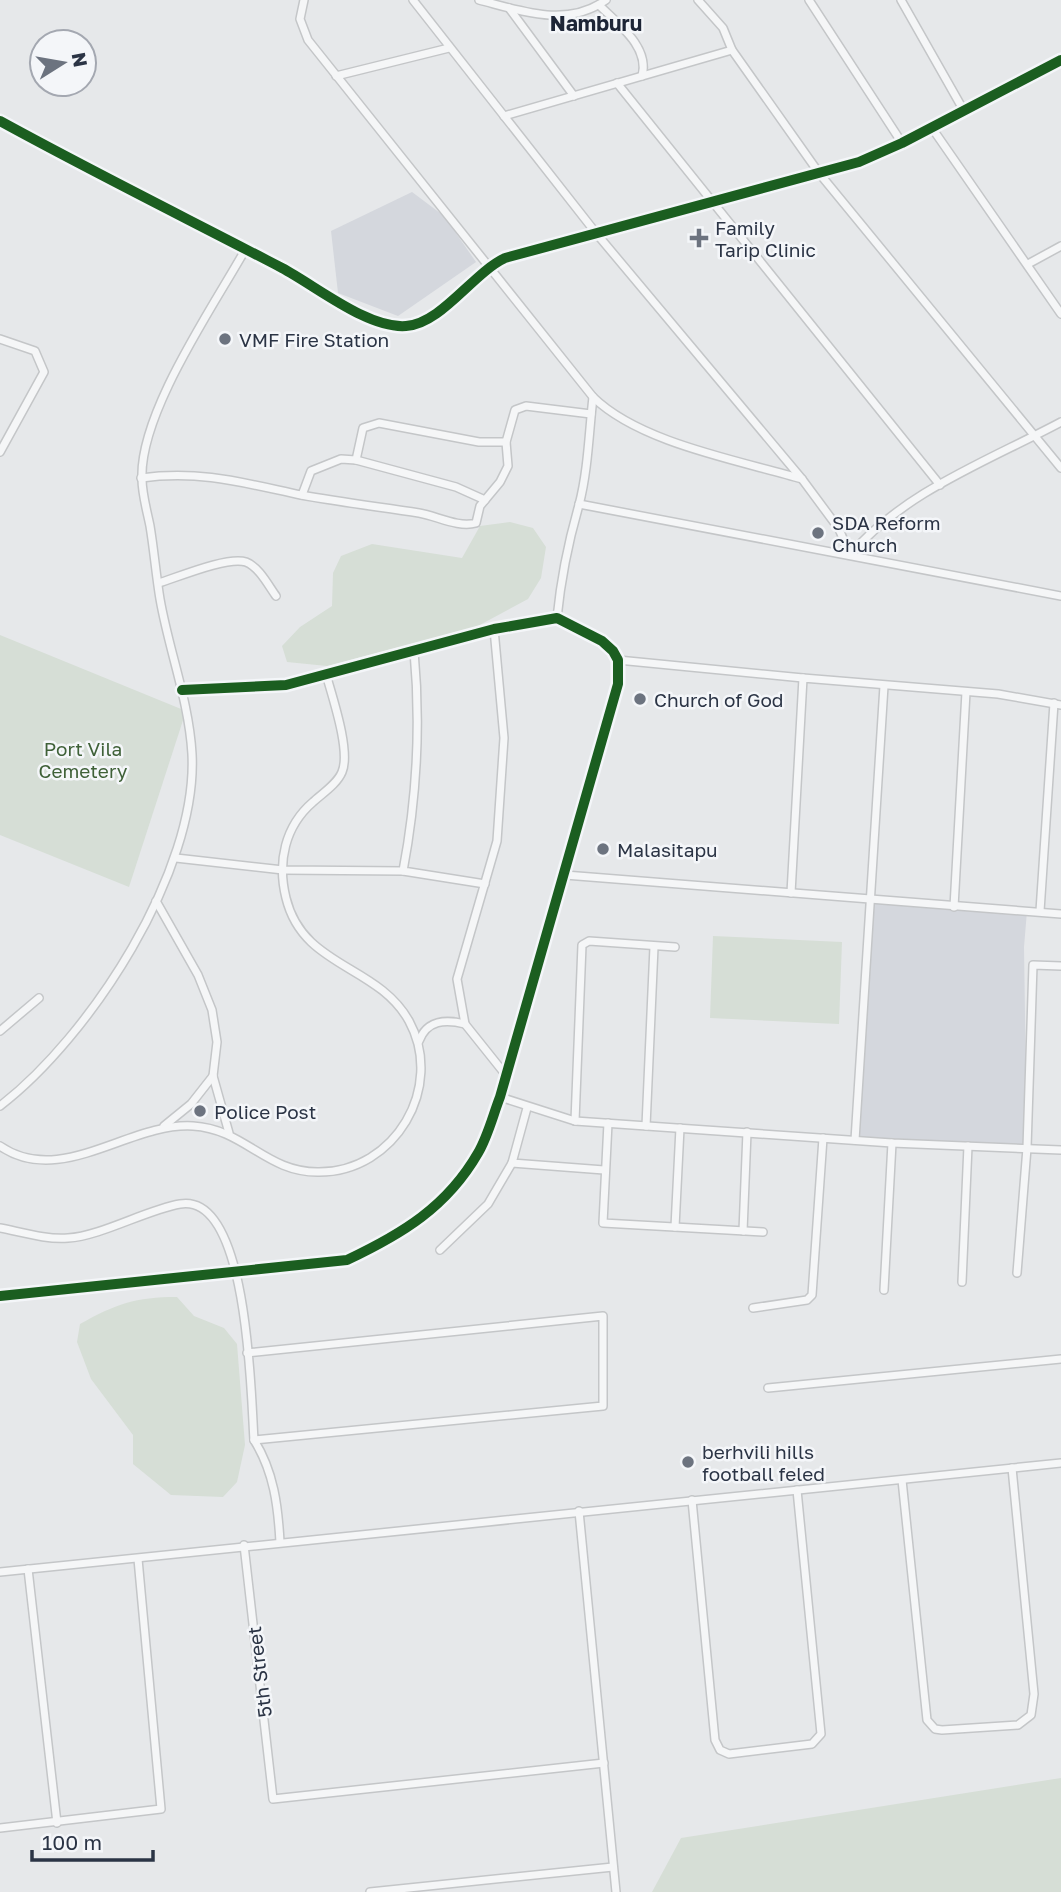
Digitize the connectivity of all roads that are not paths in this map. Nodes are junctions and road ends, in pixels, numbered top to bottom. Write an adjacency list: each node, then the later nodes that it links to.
1 (304, 0): 12 (street)
2 (413, 0): 9 (street)
3 (479, 0): 8 (street)
4 (698, 0): 10 (street)
5 (809, 0): 20 (street)
6 (901, 0): 16 (street)
7 (603, 2): 8 (street); 13 (street)
8 (509, 7): 15 (street)
9 (449, 48): 12 (street); 17 (street)
10 (733, 50): 13 (street); 21 (street)
11 (1061, 60): 16 (street)
12 (336, 76): 27 (street)
13 (642, 76): 14 (street)
14 (617, 83): 15 (street); 22 (street)
15 (574, 96): 17 (street)
16 (964, 111): 19 (street)
17 (504, 116): 23 (street)
18 (0, 121): 25 (street)
19 (932, 128): 20 (street); 26 (street)
20 (902, 143): 21 (street)
21 (819, 173): 22 (street); 33 (street)
22 (710, 202): 23 (street); 40 (street)
23 (596, 233): 27 (street); 39 (street)
24 (1061, 246): 26 (street)
25 (245, 250): 27 (street); 38 (street)
26 (1028, 264): 28 (street)
27 (491, 265): 30 (street)
28 (1061, 314)
29 (0, 339): 35 (street)
30 (593, 397): 31 (street); 39 (street)
31 (591, 414): 34 (street); 43 (street)
32 (1061, 422): 33 (street)
33 (1035, 436): 37 (street); 40 (street)
34 (506, 442): 36 (street); 42 (street)
35 (0, 452)
36 (356, 460): 41 (street); 42 (street)
37 (1061, 468)
38 (141, 478): 41 (street); 45 (street)
39 (802, 479): 44 (street)
40 (940, 485): 44 (street)
41 (302, 495): 42 (street)
42 (485, 500)
43 (579, 504): 44 (street); 48 (street)
44 (850, 555): 47 (street)
45 (159, 583): 46 (street); 55 (street)
46 (276, 596)
47 (1061, 596)
48 (557, 618): 49 (street); 51 (street)
49 (494, 629): 50 (street); 62 (street)
50 (414, 651): 52 (street); 60 (street)
51 (618, 660): 53 (street); 61 (street)
52 (326, 674): 55 (street); 59 (street)
53 (803, 678): 54 (street); 63 (street)
54 (884, 686): 56 (street); 64 (street)
55 (182, 690): 58 (street)
56 (966, 692): 57 (street); 66 (street)
57 (1057, 704): 67 (street)
58 (176, 858): 59 (street); 65 (street)
59 (282, 870): 60 (street); 75 (street)
60 (402, 871): 62 (street)
61 (565, 875): 63 (street); 76 (street)
62 (485, 884): 73 (street)
63 (791, 894): 64 (street)
64 (872, 900): 66 (street); 89 (street)
65 (156, 901): 77 (street); 79 (street)
66 (954, 906): 67 (street)
67 (1040, 911): 68 (street)
68 (1061, 914)
69 (654, 947): 70 (street); 81 (street); 83 (street)
70 (675, 947)
71 (1061, 966): 93 (street)
72 (39, 998): 74 (street)
73 (465, 1024): 75 (street); 76 (street)
74 (0, 1031)
75 (419, 1041): 87 (street)
76 (505, 1074): 78 (street)
77 (213, 1076): 84 (street); 87 (street)
78 (500, 1097): 80 (street); 102 (street)
79 (0, 1106)
80 (527, 1108): 81 (street); 95 (street)
81 (575, 1121): 82 (street)
82 (608, 1123): 83 (street); 96 (street)
83 (646, 1126): 85 (street)
84 (163, 1127): 87 (street); 91 (street)
85 (680, 1128): 86 (street); 97 (street)
86 (747, 1132): 88 (street); 99 (street)
87 (229, 1133)
88 (823, 1138): 89 (street); 107 (street)
89 (855, 1140): 90 (street)
90 (892, 1143): 92 (street); 105 (street)
91 (0, 1146)
92 (968, 1146): 93 (street); 104 (street)
93 (1027, 1148): 94 (street); 103 (street)
94 (1061, 1150)
95 (512, 1163): 96 (street); 101 (street)
96 (604, 1170): 97 (street)
97 (675, 1227): 99 (street)
98 (0, 1228): 102 (street)
99 (743, 1231): 100 (street)
100 (763, 1232)
101 (440, 1250)
102 (237, 1271): 106 (street); 108 (street)
103 (1017, 1273)
104 (962, 1282)
105 (884, 1290)
106 (0, 1296)
107 (752, 1308)
108 (247, 1353): 111 (street); 111 (street)
109 (1061, 1359): 110 (street)
110 (768, 1388)
111 (254, 1440): 118 (street)
112 (1061, 1463): 113 (street)
113 (1012, 1468): 114 (street); 114 (street)
114 (902, 1480): 115 (street)
115 (797, 1490): 116 (street); 116 (street)
116 (692, 1500): 117 (street)
117 (579, 1511): 118 (street); 123 (street)
118 (280, 1542): 119 (street)
119 (244, 1545): 120 (street); 123 (street, 5th Street)
120 (138, 1559): 121 (street); 124 (street)
121 (28, 1569): 122 (street); 124 (street)
122 (0, 1572)
123 (604, 1763): 126 (street)
124 (57, 1823): 125 (street)
125 (0, 1828)
126 (613, 1867): 127 (street); 128 (street)
127 (370, 1892)
128 (616, 1892)

